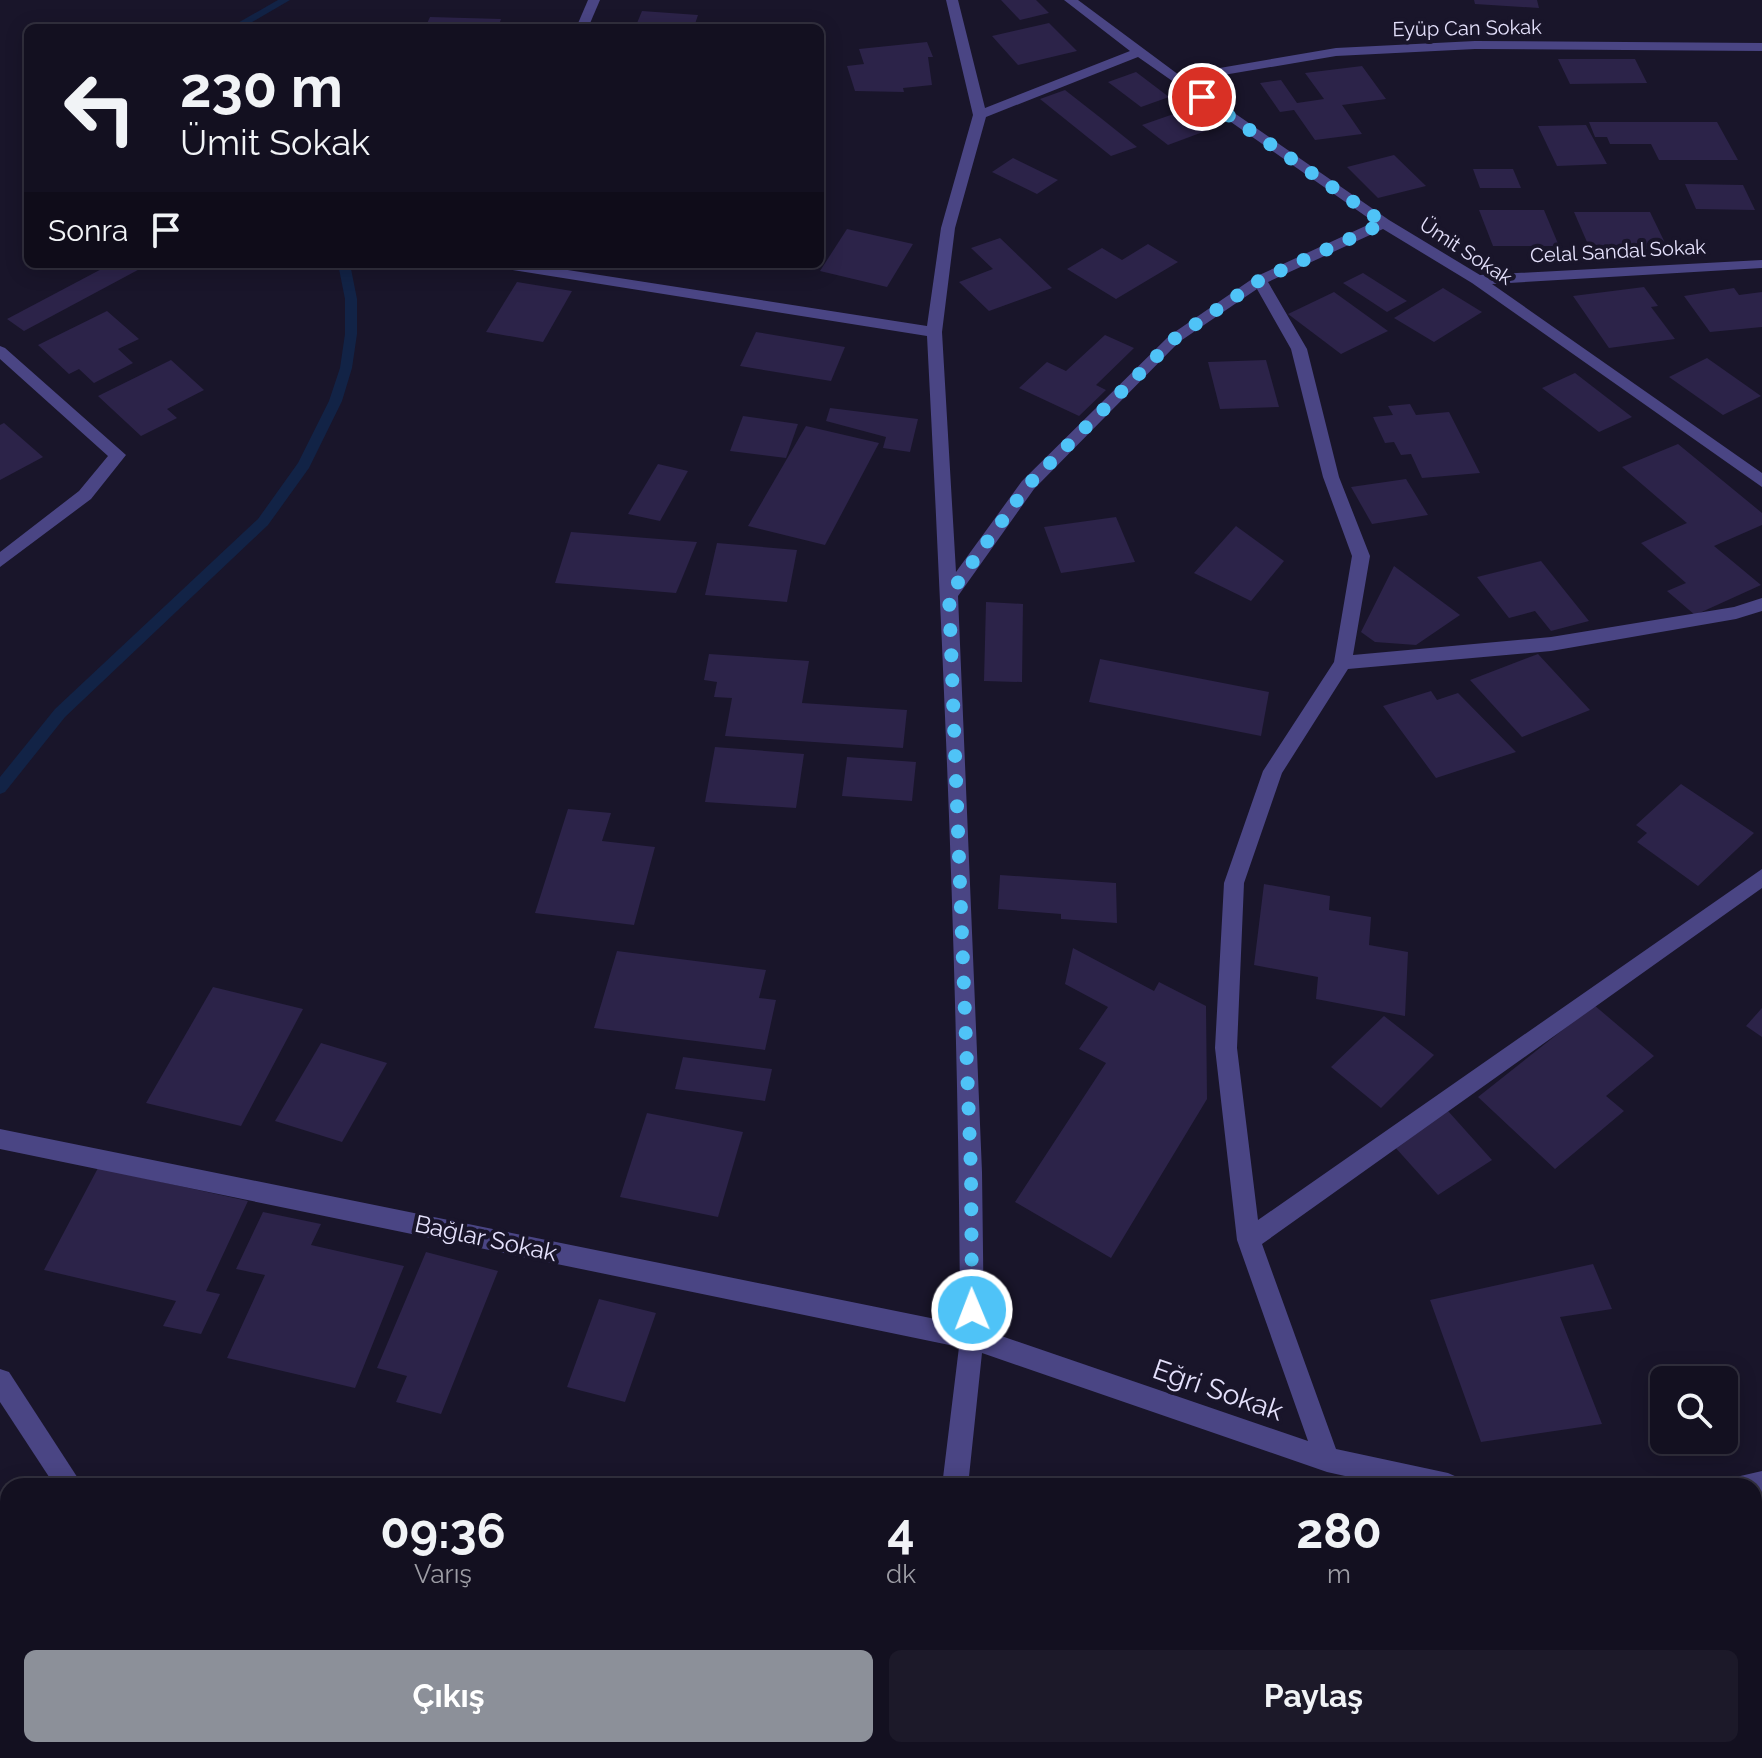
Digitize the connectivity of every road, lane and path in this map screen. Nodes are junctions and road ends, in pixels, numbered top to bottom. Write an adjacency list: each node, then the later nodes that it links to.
1 (594, 0): 4 (street)
2 (952, 0): 8 (street)
3 (1070, 0): 6 (street, Ümit Sokak)
4 (584, 24)
5 (1762, 47): 7 (street, Eyüp Can Sokak)
6 (1138, 52): 7 (street, Ümit Sokak); 8 (street)
7 (1176, 79): 9 (street, Ümit Sokak)
8 (980, 115): 14 (street)
9 (1384, 223): 12 (street); 13 (street, Ümit Sokak)
10 (1762, 264): 13 (street, Celal Sandal Sokak)
11 (526, 268): 14 (street)
12 (1260, 280): 18 (street); 20 (street)
13 (1477, 280): 16 (street, Ümit Sokak)
14 (934, 332): 18 (street)
15 (0, 351): 17 (street)
16 (1762, 481)
17 (0, 561)
18 (949, 595): 24 (street)
19 (1762, 604): 20 (street)
20 (1343, 663): 23 (street)
21 (1762, 877): 23 (street)
22 (0, 1139): 24 (street, Bağlar Sokak)
23 (1249, 1240): 26 (street)
24 (972, 1338): 26 (street, Eğri Sokak); 28 (street)
25 (0, 1381): 27 (street)
26 (1327, 1460): 29 (street, Eğri Sokak)
27 (65, 1478)
28 (956, 1478)
29 (1411, 1478)

